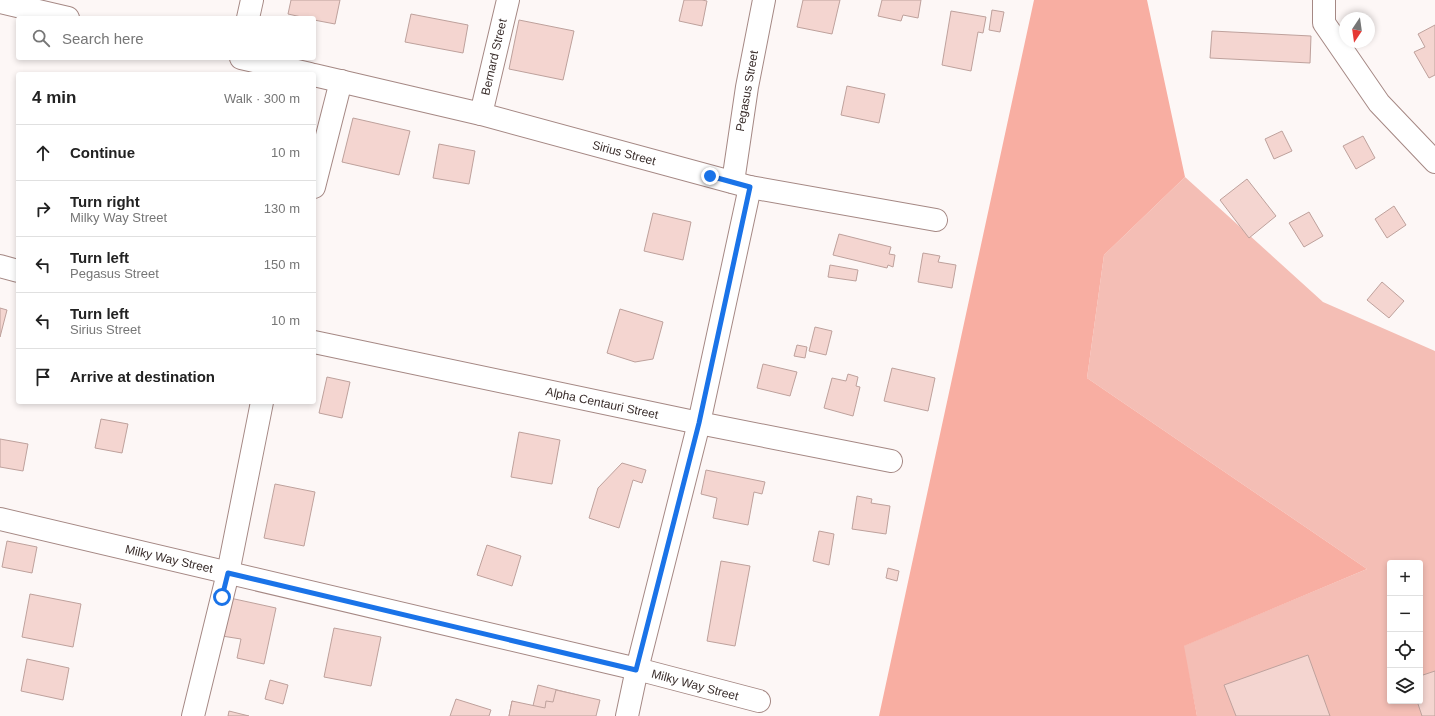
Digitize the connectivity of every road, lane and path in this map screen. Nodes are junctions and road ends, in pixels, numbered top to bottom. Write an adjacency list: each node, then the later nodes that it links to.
1 (252, 0): 7 (street)
2 (508, 0): 12 (street, Bernard Street)
3 (764, 0): 15 (street, Pegasus Street)
4 (1324, 0): 13 (street)
5 (0, 2): 6 (street)
6 (60, 16)
7 (248, 16)
8 (250, 60): 9 (street)
9 (301, 72)
10 (316, 75): 11 (street, Sirius Street)
11 (341, 81): 12 (street, Sirius Street); 14 (street)
12 (481, 114): 15 (street, Sirius Street)
13 (1435, 162)
14 (316, 179)
15 (742, 184): 16 (street, Sirius Street); 21 (street, Pegasus Street)
16 (936, 220)
17 (0, 266): 18 (street)
18 (16, 270)
19 (316, 342): 21 (street, Alpha Centauri Street)
20 (262, 404): 24 (street)
21 (699, 423): 22 (street, Alpha Centauri Street); 25 (street, Pegasus Street)
22 (892, 462)
23 (0, 519): 24 (street, Milky Way Street)
24 (228, 573): 25 (street, Milky Way Street); 27 (street)
25 (636, 670): 26 (street, Milky Way Street); 28 (street, Pegasus Street)
26 (759, 701)
27 (193, 716)
28 (627, 716)

